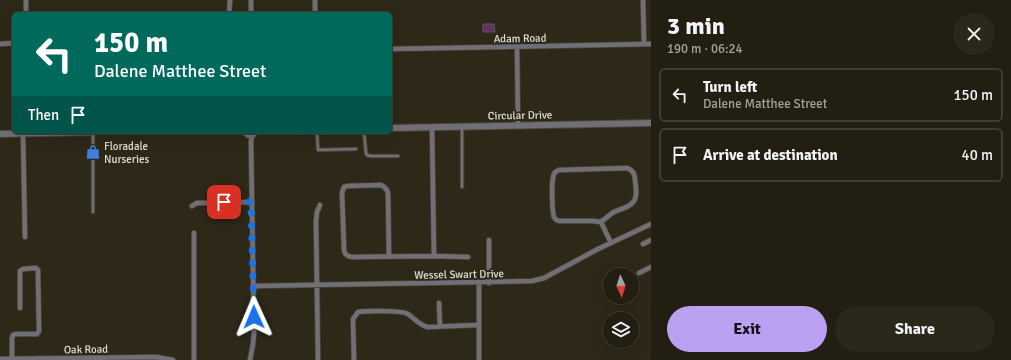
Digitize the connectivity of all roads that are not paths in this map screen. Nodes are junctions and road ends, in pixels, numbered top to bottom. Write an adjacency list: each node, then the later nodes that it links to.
1 (26, 0): 6 (street)
2 (230, 0): 7 (street)
3 (251, 0): 8 (street)
4 (315, 0): 9 (street)
5 (642, 0): 12 (street)
6 (26, 12)
7 (229, 12)
8 (251, 12)
9 (315, 12)
10 (12, 43): 11 (street)
11 (0, 44)
12 (644, 44): 13 (street, Adam Road); 14 (street, Adam Road)
13 (651, 44)
14 (517, 47): 15 (street, Adam Road); 17 (street)
15 (392, 49)
16 (651, 123): 17 (street, Circular Drive)
17 (518, 125): 18 (street, Circular Drive)
18 (462, 126): 19 (street, Circular Drive); 30 (lane)
19 (432, 127): 20 (street, Circular Drive); 44 (street)
20 (392, 128)
21 (0, 134): 22 (street)
22 (12, 134)
23 (27, 134): 38 (street)
24 (93, 134): 34 (lane)
25 (250, 134): 31 (street)
26 (317, 134): 28 (lane)
27 (364, 134): 29 (lane)
28 (356, 150)
29 (398, 156)
30 (462, 187)
31 (251, 202): 33 (street); 50 (street)
32 (320, 205): 51 (street)
33 (192, 206)
34 (93, 212)
35 (601, 222): 35 (street); 41 (street)
36 (651, 224): 41 (street, Wessel Swart Drive)
37 (194, 233): 59 (street)
38 (25, 237)
39 (489, 240): 49 (street)
40 (651, 240): 42 (street)
41 (611, 243): 49 (street, Wessel Swart Drive)
42 (643, 244)
43 (389, 256): 43 (street); 44 (street)
44 (434, 256): 45 (street)
45 (468, 257)
46 (651, 267): 47 (street)
47 (639, 273)
48 (479, 283): 49 (street, Wessel Swart Drive); 51 (street, Wessel Swart Drive); 54 (street)
49 (488, 283)
50 (253, 286): 51 (street, Wessel Swart Drive); 60 (street)
51 (317, 286): 61 (street)
52 (439, 303): 55 (street)
53 (20, 308): 57 (street)
54 (478, 325): 55 (street); 63 (street)
55 (440, 326): 62 (street)
56 (0, 359): 57 (street, Oak Road)
57 (12, 359): 58 (street, Oak Road)
58 (173, 360)
59 (194, 360)
60 (250, 360)
61 (318, 360)
62 (354, 360)
63 (480, 360)

